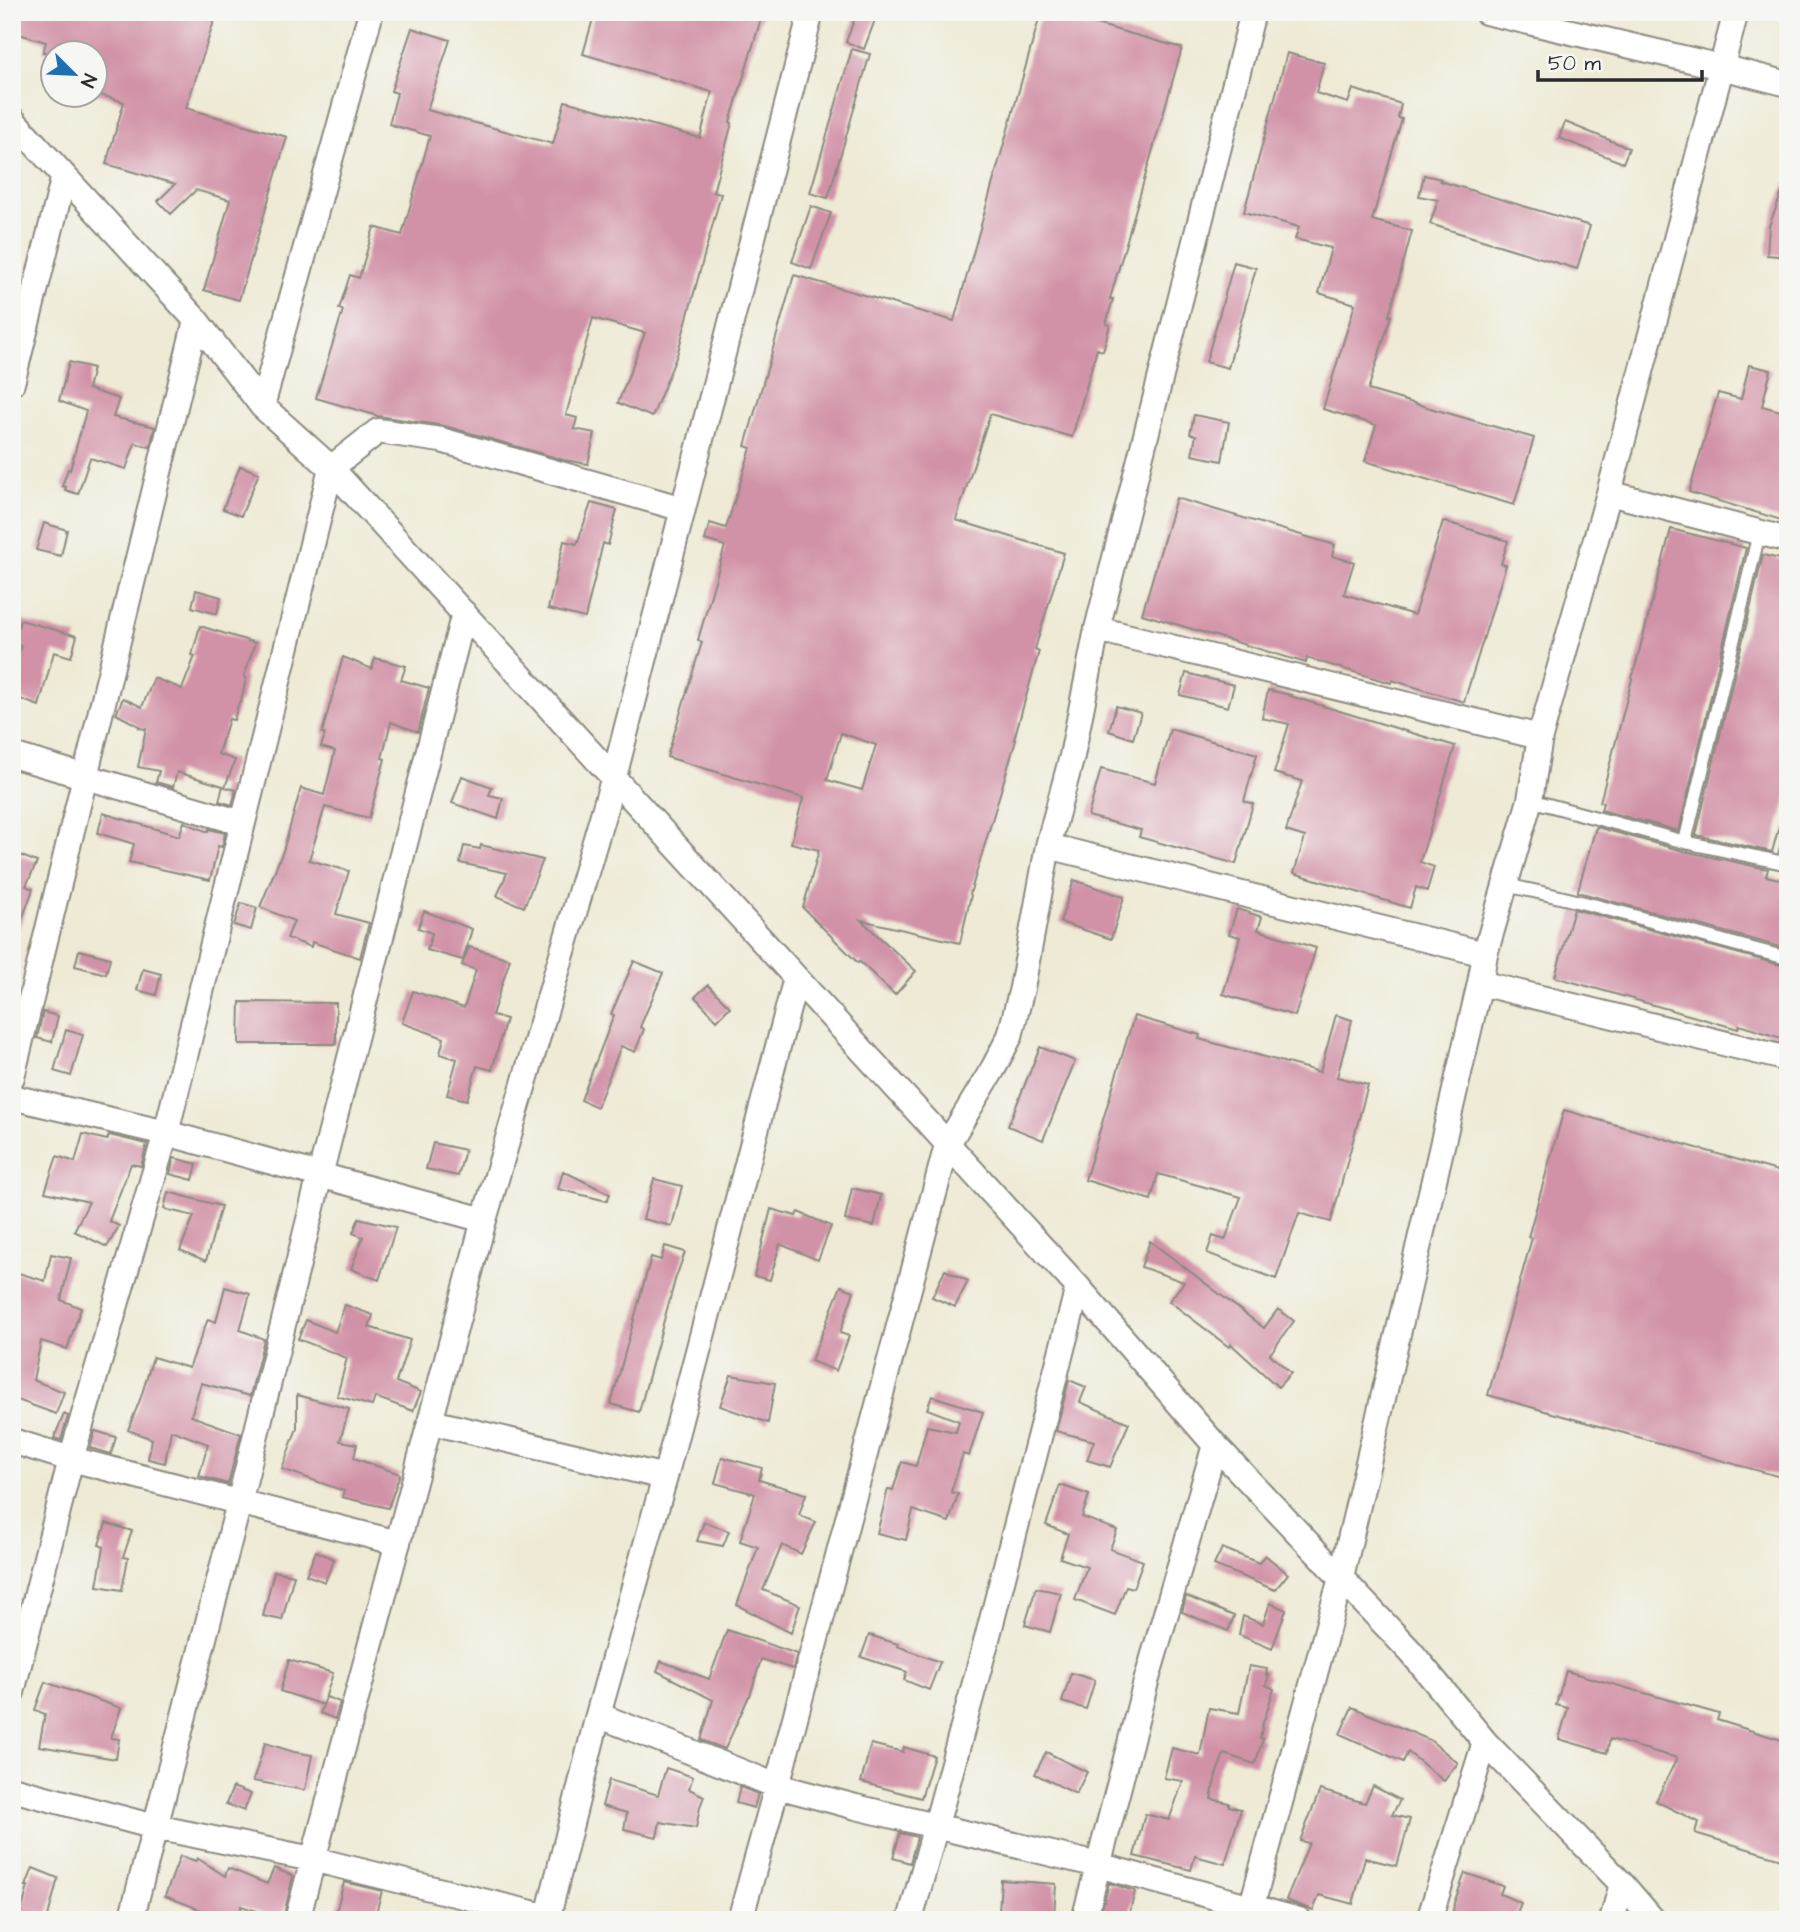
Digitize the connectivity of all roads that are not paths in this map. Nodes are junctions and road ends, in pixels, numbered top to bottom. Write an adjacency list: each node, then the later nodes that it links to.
1 (371, 12): 12 (street)
2 (811, 12): 15 (street)
3 (1253, 12): 19 (street)
4 (1486, 12): 6 (street)
5 (1736, 12): 6 (street)
6 (1721, 67): 7 (street); 14 (street)
7 (1788, 84)
8 (12, 118): 9 (street)
9 (64, 176): 10 (street); 11 (street)
10 (196, 320): 12 (street); 22 (street)
11 (12, 383)
12 (262, 406): 13 (street)
13 (331, 468): 15 (street); 18 (street); 25 (street)
14 (1609, 492): 16 (street); 20 (street)
15 (683, 509): 23 (street)
16 (1759, 533): 17 (street); 26 (lane)
17 (1788, 540)
18 (464, 614): 23 (street); 40 (street)
19 (1097, 629): 20 (street); 28 (street)
20 (1541, 737): 24 (street)
21 (12, 755): 22 (street)
22 (86, 777): 25 (street); 36 (street)
23 (614, 777): 33 (street); 41 (street)
24 (1530, 800): 26 (lane); 30 (street)
25 (242, 823): 38 (street)
26 (1685, 842): 29 (lane)
27 (1788, 845): 29 (lane)
28 (1048, 846): 31 (street); 39 (street)
29 (1786, 863)
30 (1504, 885): 31 (street); 32 (lane)
31 (1485, 954): 34 (street)
32 (1788, 958)
33 (796, 978): 39 (street); 47 (street)
34 (1480, 983): 35 (street); 50 (street)
35 (1788, 1059)
36 (12, 1077)
37 (12, 1097): 38 (street)
38 (166, 1133): 40 (street); 46 (street)
39 (947, 1145): 42 (street); 54 (street)
40 (320, 1175): 41 (street); 48 (street)
41 (484, 1220): 43 (street)
42 (1078, 1287): 45 (street); 56 (street)
43 (430, 1422): 47 (street); 49 (street)
44 (12, 1441): 46 (street)
45 (1215, 1445): 50 (street); 59 (street)
46 (71, 1459): 48 (street); 51 (street)
47 (665, 1477): 52 (street)
48 (239, 1503): 49 (street); 57 (street)
49 (398, 1543): 58 (street)
50 (1341, 1578): 53 (street); 61 (street)
51 (12, 1692)
52 (598, 1715): 54 (street); 62 (street)
53 (1485, 1742): 60 (street); 69 (street)
54 (777, 1786): 56 (street); 65 (street)
55 (12, 1789): 57 (street)
56 (936, 1826): 59 (street); 66 (street)
57 (155, 1827): 58 (street); 63 (street)
58 (312, 1859): 62 (street); 64 (street)
59 (1098, 1865): 61 (street); 67 (street)
60 (1622, 1884): 70 (street); 71 (street)
61 (1249, 1913): 68 (street)
62 (548, 1918)
63 (131, 1920)
64 (298, 1920)
65 (740, 1920)
66 (910, 1920)
67 (1084, 1920)
68 (1299, 1920)
69 (1429, 1920)
70 (1612, 1920)
71 (1653, 1920)

